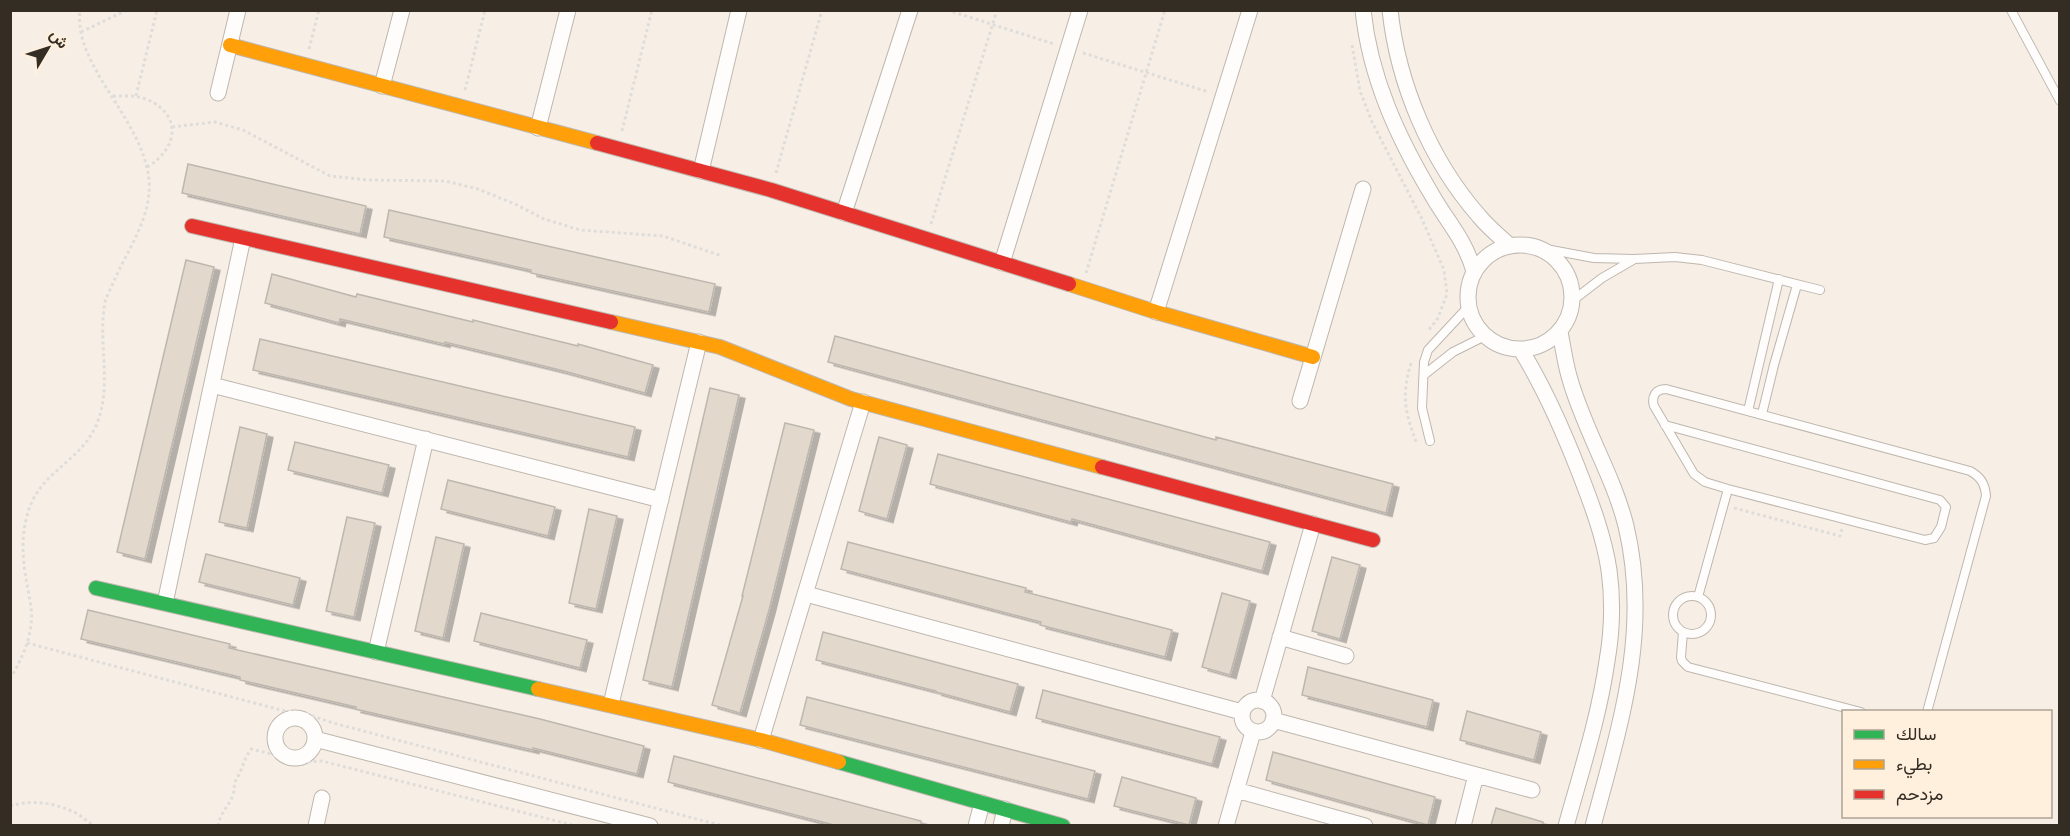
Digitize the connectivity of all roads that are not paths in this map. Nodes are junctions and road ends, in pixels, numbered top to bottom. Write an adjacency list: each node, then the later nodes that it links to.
1 (238, 10): 11 (street)
2 (402, 10): 12 (street)
3 (568, 10): 15 (street)
4 (739, 10): 16 (street)
5 (910, 10): 18 (street)
6 (1080, 10): 24 (street)
7 (1250, 10): 31 (street)
8 (1363, 10): 25 (street)
9 (1390, 10): 21 (street)
10 (2012, 10): 14 (lane)
11 (230, 45): 12 (street); 13 (street)
12 (382, 86): 15 (street)
13 (218, 93)
14 (2060, 101)
15 (538, 128): 16 (street)
16 (701, 171): 18 (street)
17 (1363, 189): 36 (street)
18 (844, 213): 24 (street)
19 (192, 226): 20 (street)
20 (243, 238): 34 (street); 38 (street)
21 (1509, 245): 22 (street); 25 (street)
22 (1535, 247): 23 (lane); 29 (street)
23 (1634, 259): 26 (lane); 29 (lane)
24 (1002, 264): 31 (street)
25 (1474, 271): 30 (street)
26 (1779, 279): 27 (lane); 41 (lane)
27 (1797, 285): 28 (lane); 42 (lane)
28 (1820, 290)
29 (1572, 301): 32 (street)
30 (1468, 307): 33 (street); 37 (lane)
31 (1156, 312): 36 (street)
32 (1560, 332): 35 (street); 73 (street)
33 (1485, 336): 35 (street); 37 (lane)
34 (699, 342): 40 (street); 47 (street)
35 (1521, 350): 82 (street)
36 (1313, 357): 39 (street)
37 (1425, 374): 45 (lane)
38 (212, 385): 44 (street); 53 (street)
39 (1300, 401)
40 (863, 402): 48 (street); 51 (street)
41 (1748, 411): 42 (lane); 43 (lane)
42 (1762, 414): 61 (lane)
43 (1665, 425): 46 (lane); 46 (lane)
44 (426, 439): 47 (street); 56 (street)
45 (1430, 441)
46 (1728, 489): 52 (lane)
47 (661, 500): 59 (street)
48 (1314, 524): 49 (street); 55 (street)
49 (1373, 540)
50 (96, 588): 53 (street)
51 (806, 594): 62 (street); 66 (street)
52 (1698, 597): 54 (lane); 54 (lane)
53 (165, 603): 56 (street)
54 (1683, 632): 60 (lane)
55 (1280, 637): 57 (street); 58 (street)
56 (376, 652): 59 (street)
57 (1346, 656)
58 (1262, 701): 62 (street); 63 (street)
59 (611, 704): 66 (street)
60 (1857, 710)
61 (1927, 710)
62 (1242, 712): 64 (street)
63 (1274, 720): 64 (street); 67 (street)
64 (1253, 732): 68 (street)
65 (315, 739): 75 (street)
66 (761, 740): 71 (street)
67 (1476, 775): 69 (street); 81 (street)
68 (1236, 790): 79 (street); 80 (street)
69 (1532, 790)
70 (322, 798): 74 (street)
71 (982, 802): 72 (street); 76 (street)
72 (1005, 809): 77 (street); 78 (street)
73 (1597, 818)
74 (316, 825)
75 (650, 825)
76 (976, 825)
77 (1000, 825)
78 (1063, 825)
79 (1226, 825)
80 (1365, 825)
81 (1463, 825)
82 (1566, 825)

